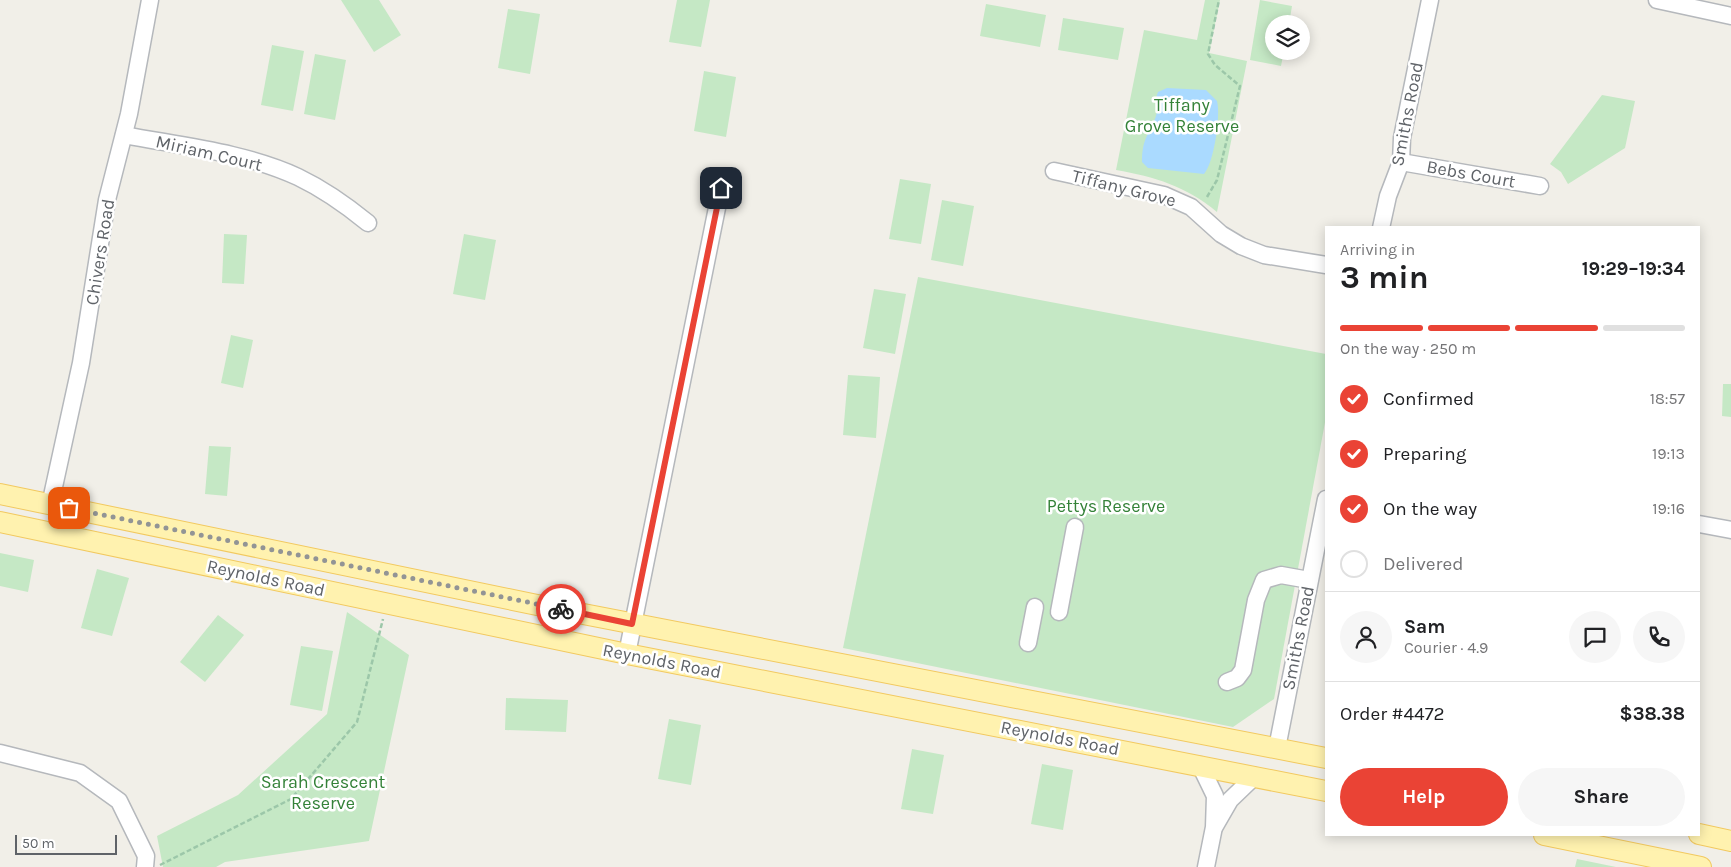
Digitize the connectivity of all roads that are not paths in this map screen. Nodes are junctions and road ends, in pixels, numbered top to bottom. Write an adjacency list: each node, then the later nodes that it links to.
1 (150, 0): 5 (street, Chivers Road)
2 (1430, 0): 6 (street, Smiths Road)
3 (1657, 0): 4 (street)
4 (1731, 16)
5 (124, 135): 10 (street, Miriam Court); 15 (street, Chivers Road)
6 (1401, 162): 8 (street, Bebs Court); 11 (street, Smiths Road)
7 (1054, 171): 12 (street, Tiffany Grove)
8 (1540, 186)
9 (721, 188): 23 (street)
10 (368, 223)
11 (1381, 226)
12 (1325, 266)
13 (0, 494): 15 (main road, Reynolds Road)
14 (1325, 504): 20 (street, Smiths Road)
15 (50, 505): 23 (main road, Reynolds Road)
16 (0, 522): 25 (main road, Reynolds Road)
17 (1700, 524): 19 (street)
18 (1075, 527): 22 (street)
19 (1731, 530)
20 (1309, 580): 26 (street); 27 (street, Smiths Road)
21 (1035, 607): 24 (street)
22 (1059, 612)
23 (632, 624): 25 (street); 27 (main road, Reynolds Road)
24 (1028, 643)
25 (627, 654): 30 (main road, Reynolds Road)
26 (1227, 682)
27 (1277, 748): 29 (main road, Reynolds Road); 31 (main road)
28 (0, 753): 37 (street)
29 (1325, 758)
30 (1200, 765): 31 (main road, Reynolds Road); 33 (street)
31 (1263, 778): 32 (main road, Reynolds Road); 33 (street)
32 (1325, 791)
33 (1214, 827): 38 (street)
34 (1700, 834): 36 (main road)
35 (1549, 836): 39 (main road)
36 (1731, 841)
37 (145, 867)
38 (1206, 867)
39 (1701, 867)

